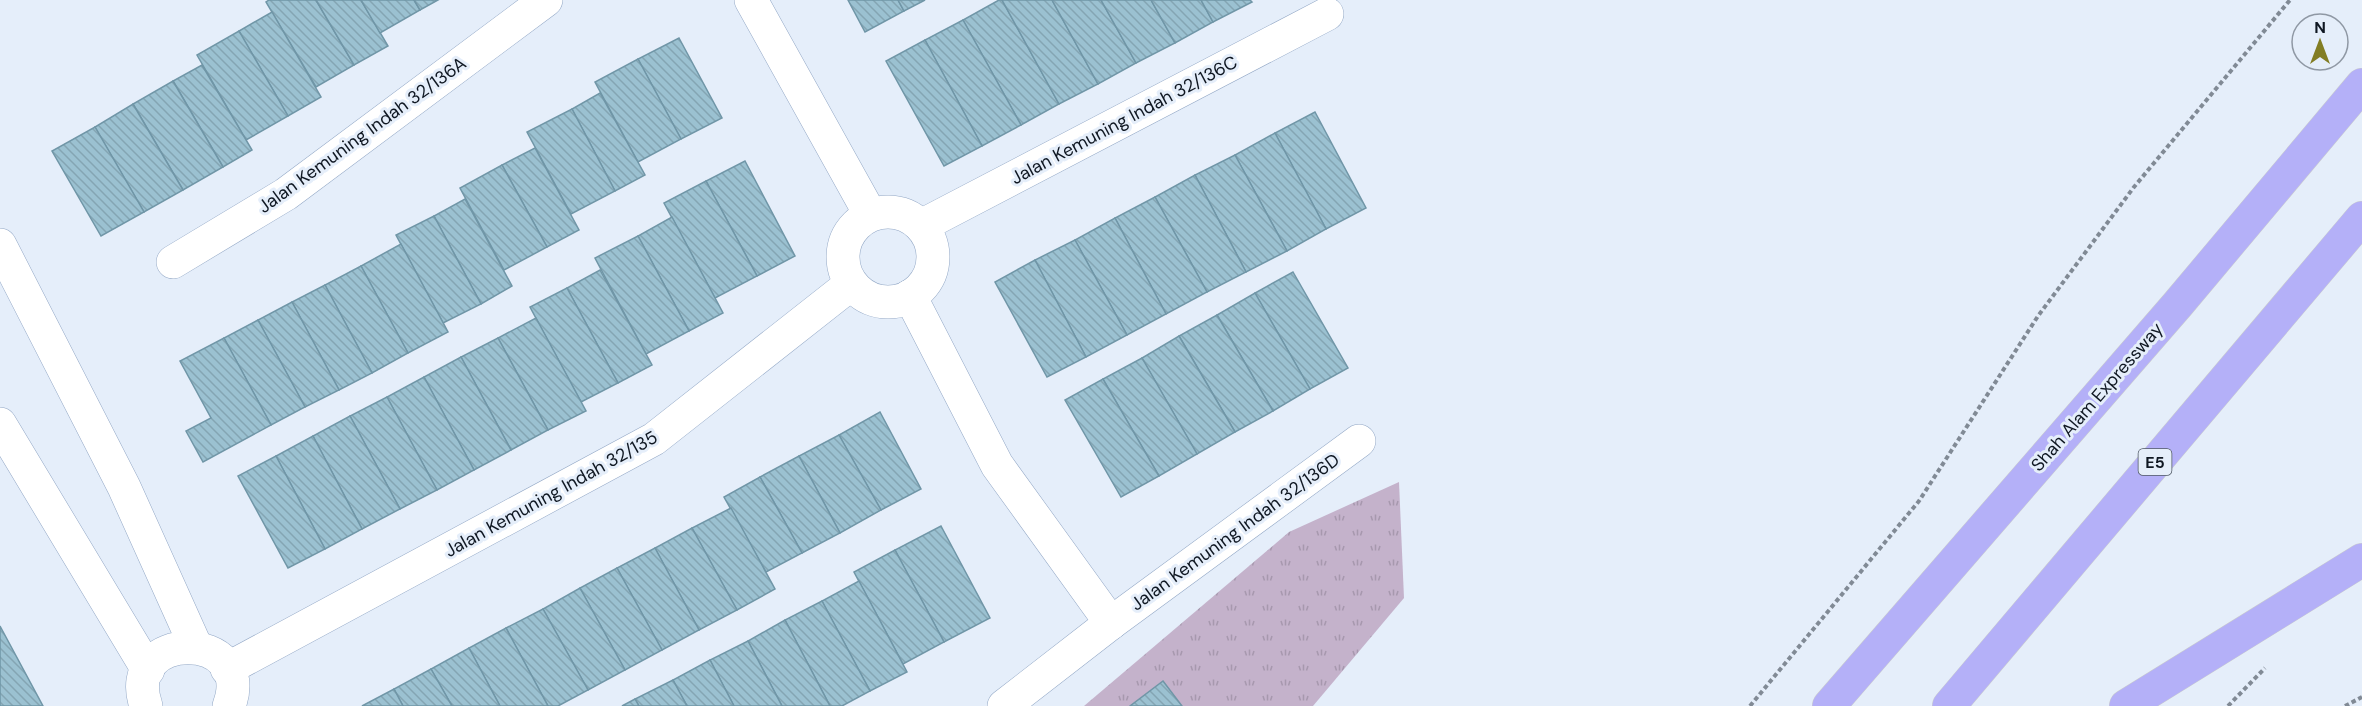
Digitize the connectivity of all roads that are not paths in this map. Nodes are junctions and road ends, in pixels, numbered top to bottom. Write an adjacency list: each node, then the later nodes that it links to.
1 (546, 0): 9 (street, Jalan Kemuning Indah 32/136A)
2 (751, 0): 5 (street)
3 (1327, 14): 7 (street, Jalan Kemuning Indah 32/136C)
4 (2362, 85): 22 (highway, Shah Alam Expressway)
5 (870, 214): 7 (street); 10 (street)
6 (2362, 218): 23 (highway, E5)
7 (921, 226): 11 (street)
8 (4, 262): 16 (street)
9 (173, 262)
10 (851, 284): 11 (street); 17 (street, Jalan Kemuning Indah 32/135)
11 (910, 296): 15 (street)
12 (0, 424): 18 (street)
13 (1359, 441): 15 (street, Jalan Kemuning Indah 32/136D)
14 (2362, 560): 24 (highway)
15 (1111, 623): 21 (street, Jalan Kemuning Indah 32/136D)
16 (196, 647): 17 (street); 18 (street)
17 (227, 669): 20 (street)
18 (148, 670): 19 (street)
19 (146, 706)
20 (229, 706)
21 (1004, 706)
22 (1829, 706)
23 (1949, 706)
24 (2126, 706)

